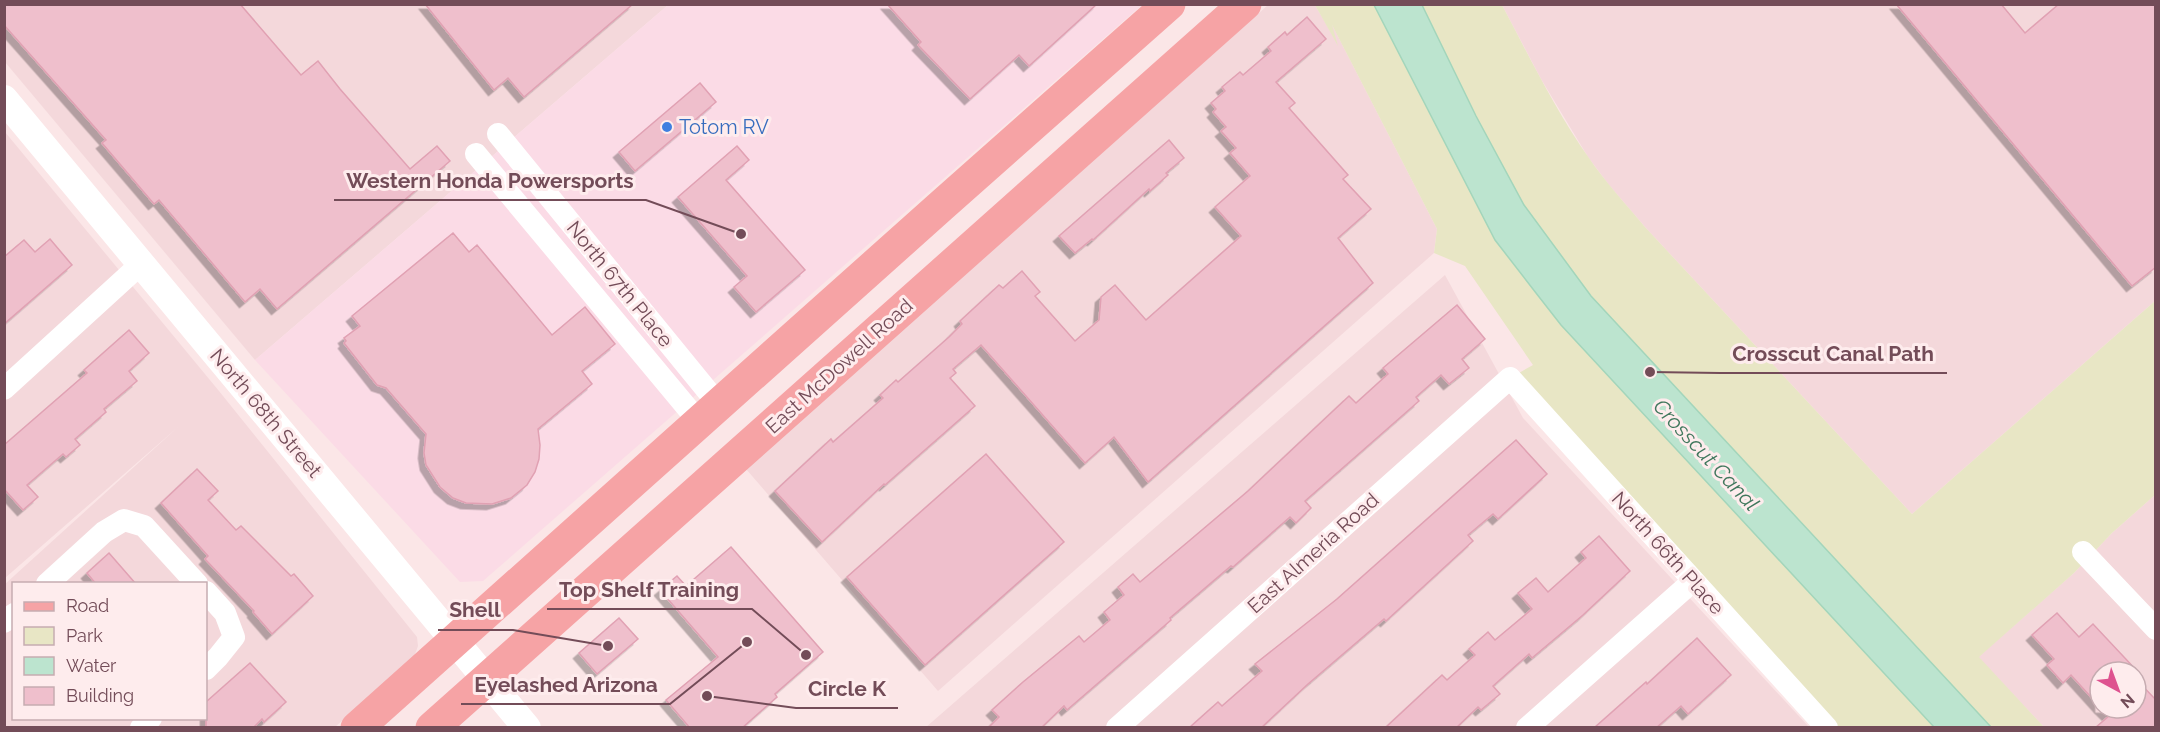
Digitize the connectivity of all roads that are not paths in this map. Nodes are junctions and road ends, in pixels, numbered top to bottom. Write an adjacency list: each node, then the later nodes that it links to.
1 (1168, 4): 7 (main road)
2 (1245, 4): 10 (main road, East McDowell Road)
3 (4, 99): 6 (street, North 68th Street)
4 (498, 134): 11 (street, North 67th Place)
5 (476, 154): 11 (street, North 67th Place)
6 (142, 263): 9 (street); 18 (street, North 68th Street)
7 (758, 368): 10 (main road); 11 (main road)
8 (1510, 378): 13 (street, North 66th Place); 24 (street, East Almeria Road)
9 (4, 388)
10 (793, 406): 20 (main road, East McDowell Road)
11 (709, 414): 18 (main road)
12 (2083, 552): 17 (street)
13 (1693, 581): 25 (street); 26 (street, North 66th Place)
14 (49, 582): 15 (street)
15 (195, 582)
16 (207, 593): 19 (street)
17 (2156, 629)
18 (455, 640): 20 (street, North 68th Street); 21 (main road)
19 (207, 668)
20 (486, 679): 22 (main road, East McDowell Road); 23 (street, North 68th Street)
21 (357, 728)
22 (432, 728)
23 (526, 728)
24 (1117, 728)
25 (1527, 728)
26 (1827, 728)

